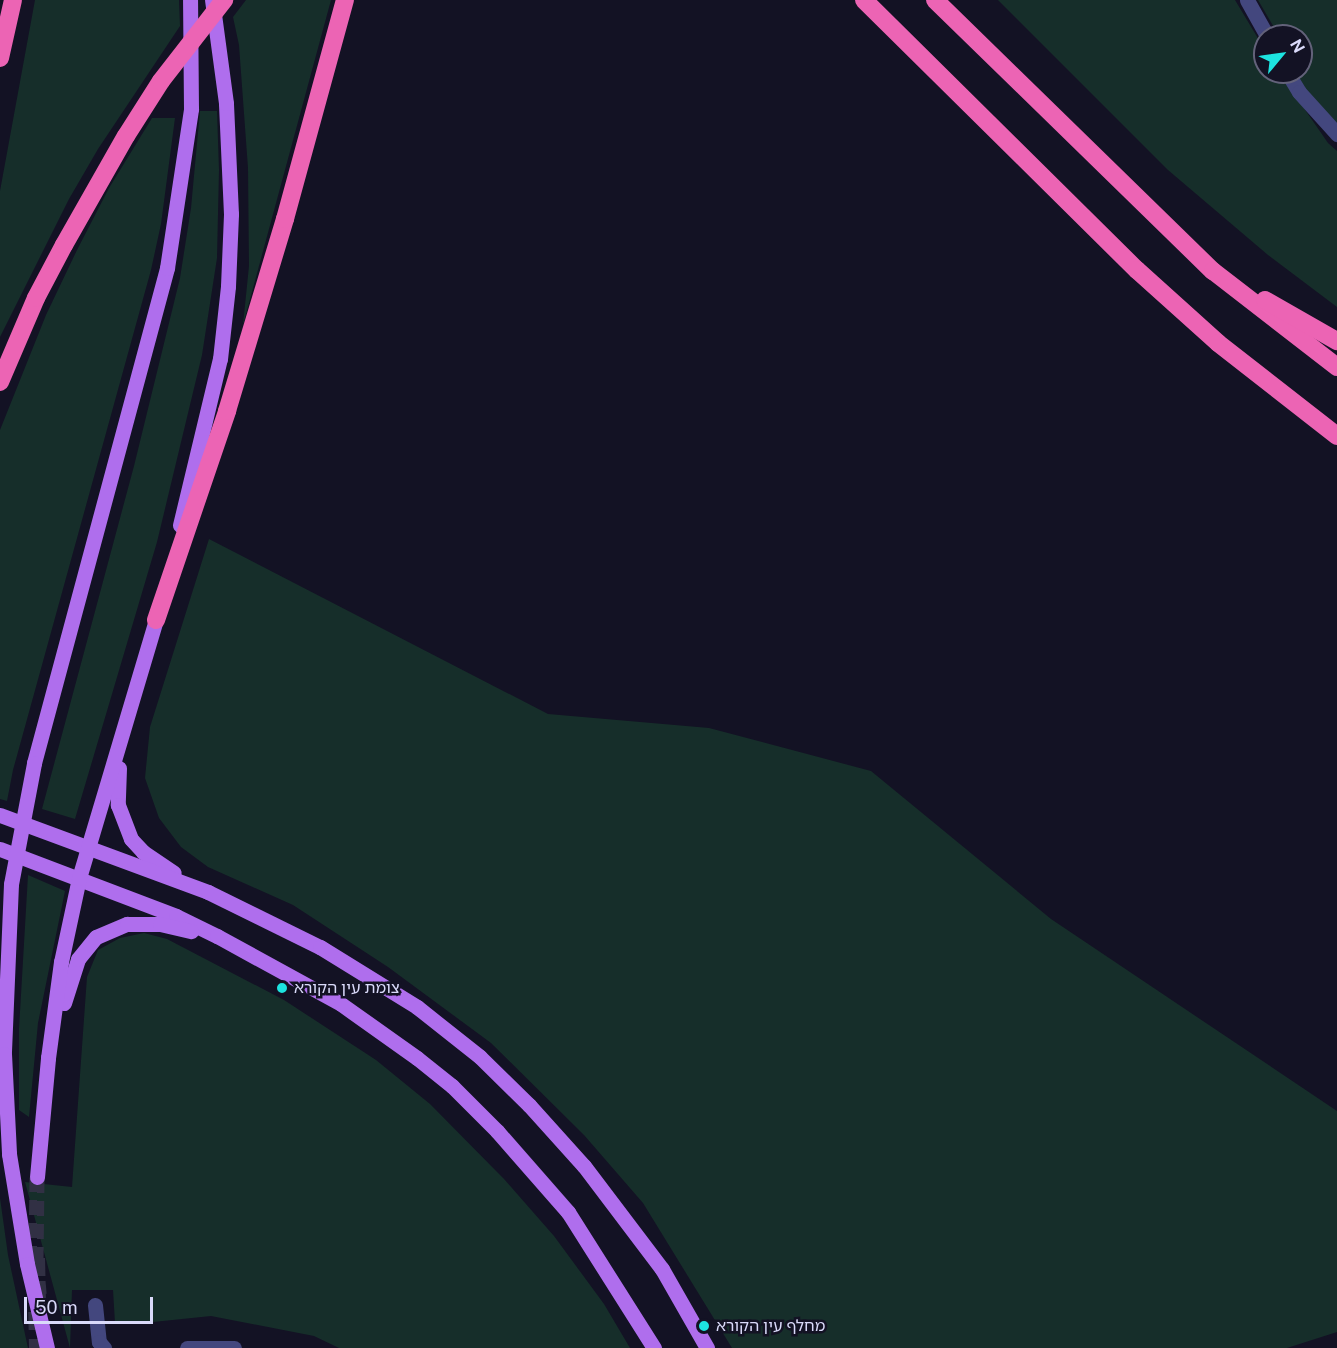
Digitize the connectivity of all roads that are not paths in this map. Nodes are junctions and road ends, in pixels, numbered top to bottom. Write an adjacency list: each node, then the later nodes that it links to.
1 (4, 0): 11 (highway)
2 (13, 0): 12 (highway)
3 (189, 0): 31 (main road, bridge)
4 (212, 0): 20 (main road)
5 (224, 0): 18 (highway, bridge)
6 (345, 0): 20 (highway)
7 (864, 0): 19 (highway)
8 (935, 0): 15 (highway)
9 (1247, 0): 10 (lane)
10 (1261, 24)
11 (0, 28)
12 (0, 58)
13 (1294, 84): 14 (lane)
14 (1337, 134)
15 (1213, 270): 16 (highway); 17 (highway)
16 (1337, 341)
17 (1337, 367)
18 (0, 382)
19 (1337, 436)
20 (156, 620): 21 (main road)
21 (121, 739): 23 (main road); 26 (main road)
22 (0, 815): 23 (main road)
23 (87, 847): 25 (main road); 26 (main road)
24 (0, 849): 25 (main road)
25 (79, 878): 27 (main road); 28 (main road)
26 (208, 892): 36 (main road)
27 (217, 936): 28 (main road); 35 (main road)
28 (48, 1058): 29 (main road)
29 (37, 1176)
30 (95, 1305): 32 (lane)
31 (47, 1348)
32 (104, 1348)
33 (187, 1348): 34 (lane)
34 (234, 1348)
35 (654, 1348)
36 (707, 1348)

